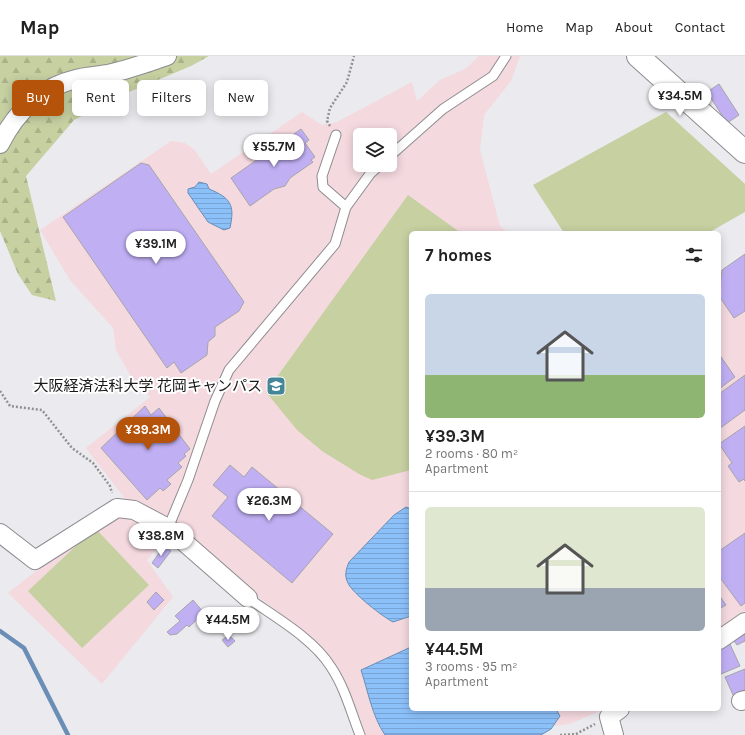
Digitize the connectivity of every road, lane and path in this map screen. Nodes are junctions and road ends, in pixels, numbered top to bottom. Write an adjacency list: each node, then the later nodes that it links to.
1 (167, 56): 6 (street)
2 (354, 56): 5 (path)
3 (506, 56): 7 (lane)
4 (638, 56): 8 (street)
5 (336, 135): 10 (lane)
6 (0, 144)
7 (397, 150)
8 (745, 152)
9 (372, 172): 10 (lane)
10 (346, 207): 13 (lane)
11 (0, 391): 12 (path)
12 (117, 508): 13 (street); 14 (street)
13 (168, 528): 15 (street)
14 (0, 533)
15 (248, 598): 19 (lane)
16 (745, 622): 17 (street)
17 (721, 639)
18 (615, 713): 20 (path); 21 (street)
19 (360, 735)
20 (560, 735)
21 (614, 735)

